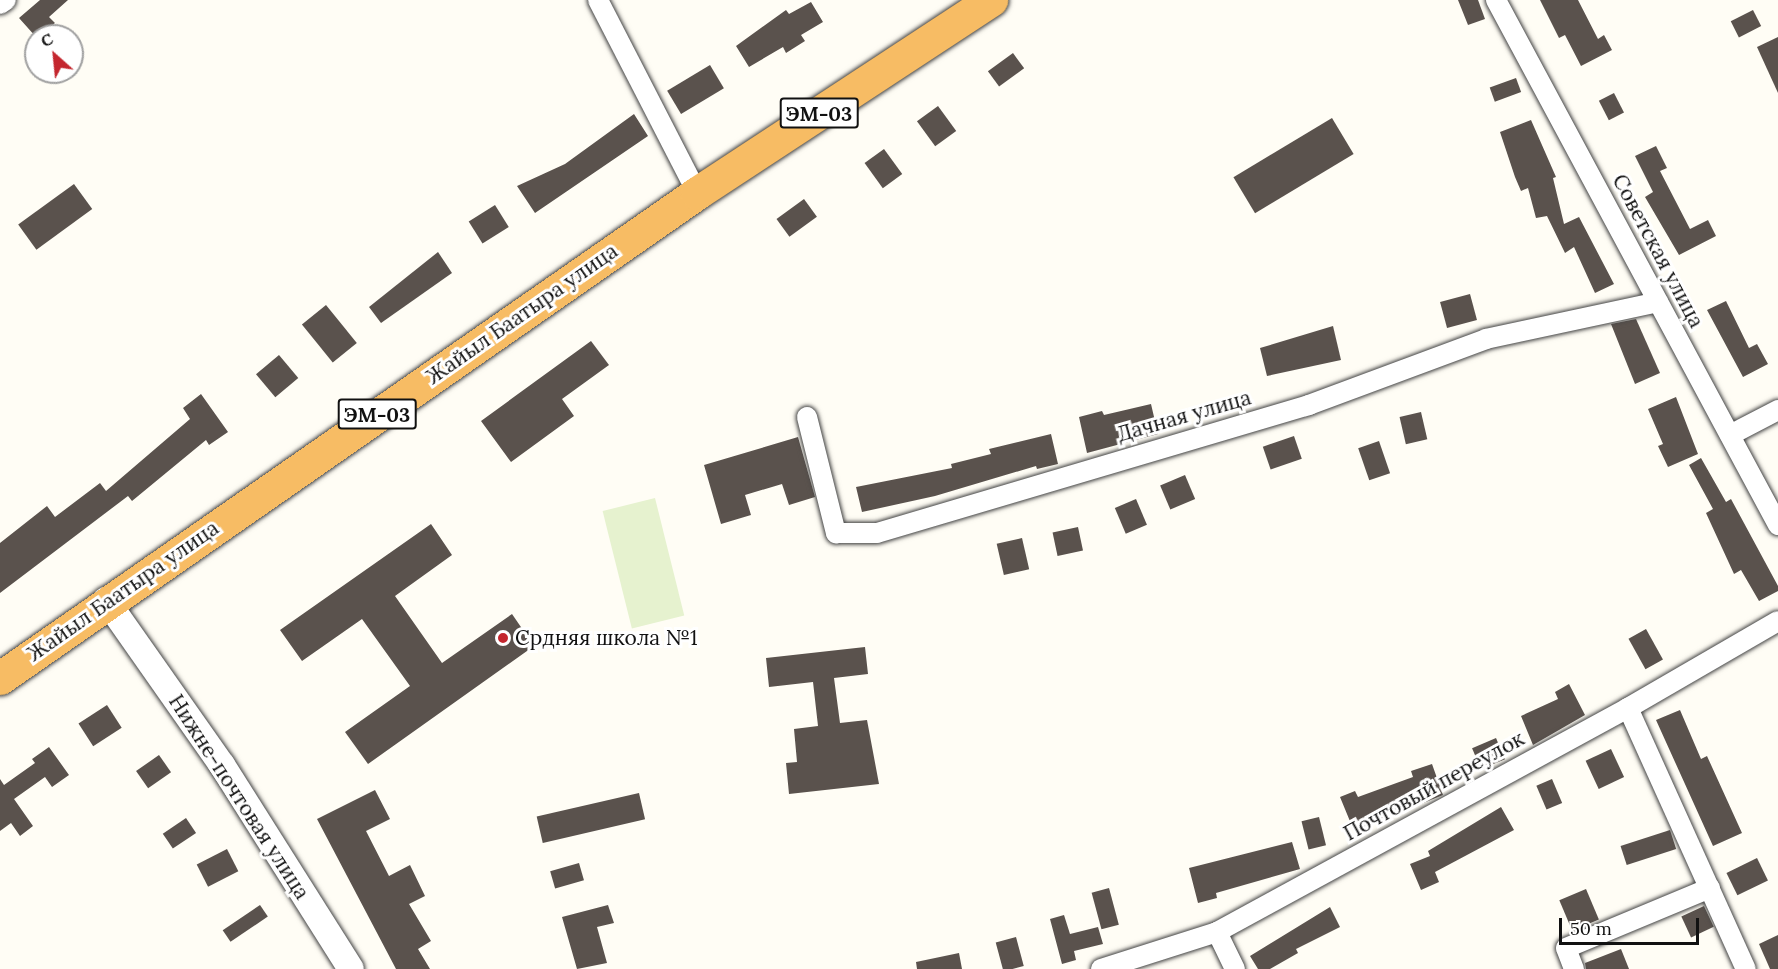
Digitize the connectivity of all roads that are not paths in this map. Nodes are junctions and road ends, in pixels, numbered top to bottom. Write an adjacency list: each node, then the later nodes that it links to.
1 (6, 0): 5 (street)
2 (598, 0): 6 (street)
3 (991, 0): 6 (highway, Жайыл Баатыра улица / ЭМ-03)
4 (1496, 0): 7 (street, Советская улица)
5 (0, 4)
6 (697, 193): 12 (highway, Жайыл Баатыра улица / ЭМ-03)
7 (1659, 302): 9 (street, Дачная улица); 10 (street, Советская улица)
8 (1778, 410): 10 (street)
9 (807, 417)
10 (1730, 435): 11 (street, Советская улица)
11 (1778, 525)
12 (106, 600): 14 (highway, Жайыл Баатыра улица / ЭМ-03); 18 (street, Нижне-почтовая улица)
13 (1778, 621): 15 (street, Почтовый переулок)
14 (0, 678)
15 (1628, 708): 16 (street); 17 (street, Почтовый переулок)
16 (1710, 888): 21 (street); 22 (street)
17 (1217, 932): 19 (street, Почтовый переулок); 20 (street)
18 (351, 969)
19 (1101, 969)
20 (1235, 969)
21 (1574, 969)
22 (1746, 969)

